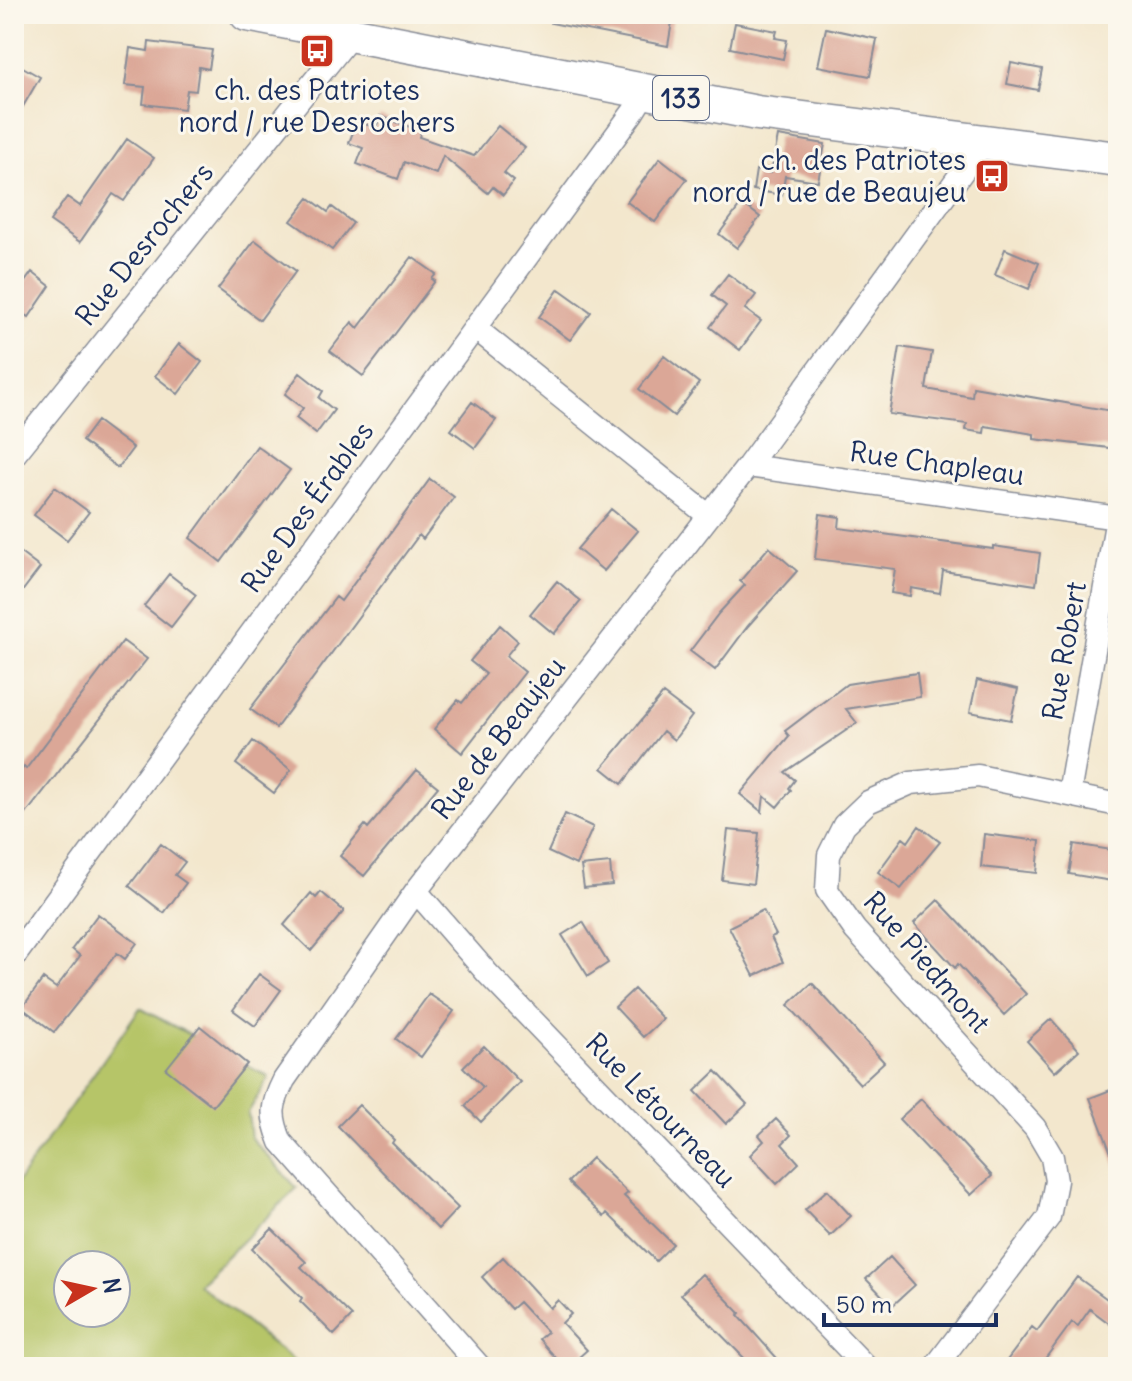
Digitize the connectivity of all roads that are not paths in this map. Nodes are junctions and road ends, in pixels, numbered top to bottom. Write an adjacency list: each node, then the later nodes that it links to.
1 (247, 14): 2 (main road, 133)
2 (352, 34): 3 (main road, 133); 7 (street, Rue Desrochers)
3 (646, 91): 4 (main road, 133); 6 (street, Rue Des Érables)
4 (984, 142): 5 (main road, 133); 8 (street, Rue de Beaujeu)
5 (1118, 159)
6 (475, 328): 9 (street); 14 (street, Rue Des Érables)
7 (14, 455)
8 (748, 466): 9 (street, Rue de Beaujeu); 10 (street, Rue Chapleau)
9 (709, 516): 13 (street, Rue de Beaujeu)
10 (1118, 518): 11 (street, Rue Robert)
11 (1069, 794): 12 (street, Rue Piedmont); 17 (street, Rue Piedmont)
12 (1118, 805)
13 (416, 891): 15 (street, Rue de Beaujeu); 16 (street, Rue Létourneau)
14 (14, 957)
15 (480, 1367)
16 (866, 1367)
17 (935, 1367)

